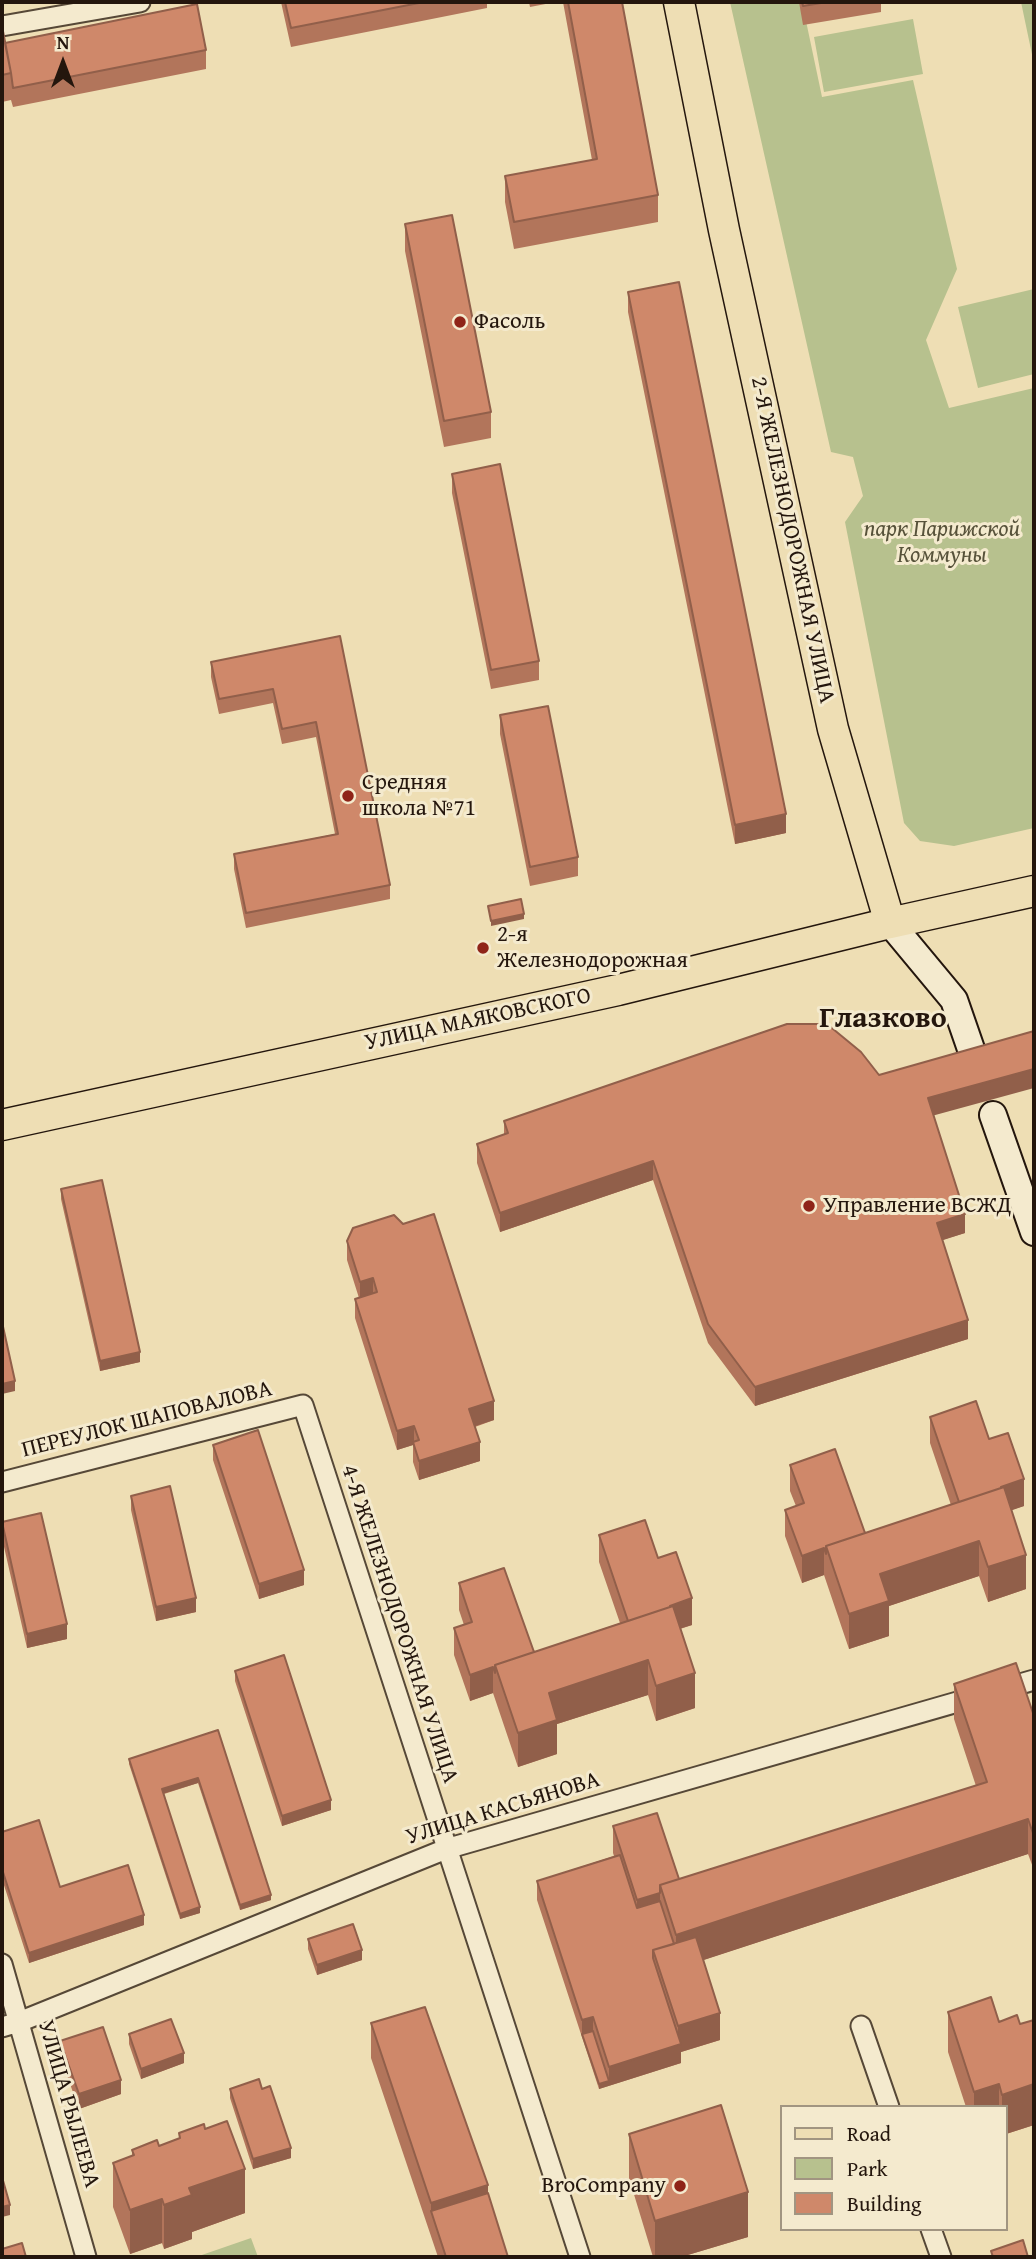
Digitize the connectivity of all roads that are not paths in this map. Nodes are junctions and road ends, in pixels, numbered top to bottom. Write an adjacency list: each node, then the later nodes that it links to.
1 (139, 2): 3 (street)
2 (679, 2): 5 (main road, 2-Я ЖЕЛЕЗНОДОРОЖНАЯ УЛИЦА)
3 (2, 26)
4 (1034, 891): 5 (main road, УЛИЦА МАЯКОВСКОГО)
5 (890, 923): 6 (main road, 2-Я ЖЕЛЕЗНОДОРОЖНАЯ УЛИЦА); 8 (main road, УЛИЦА МАЯКОВСКОГО)
6 (972, 1052)
7 (993, 1115): 9 (main road)
8 (2, 1125)
9 (1034, 1232)
10 (303, 1405): 11 (street, ПЕРЕУЛОК ШАПОВАЛОВА); 13 (street, 4-Я ЖЕЛЕЗНОДОРОЖНАЯ УЛИЦА)
11 (2, 1482)
12 (1034, 1680): 13 (street, УЛИЦА КАСЬЯНОВА)
13 (446, 1849): 15 (street, УЛИЦА КАСЬЯНОВА); 20 (street, 4-Я ЖЕЛЕЗНОДОРОЖНАЯ УЛИЦА)
14 (2, 1964): 15 (street, УЛИЦА РЫЛЕЕВА)
15 (10, 2025): 19 (street, УЛИЦА РЫЛЕЕВА)
16 (862, 2026): 17 (street)
17 (888, 2105)
18 (932, 2231): 21 (street)
19 (86, 2257)
20 (580, 2257)
21 (941, 2257)

